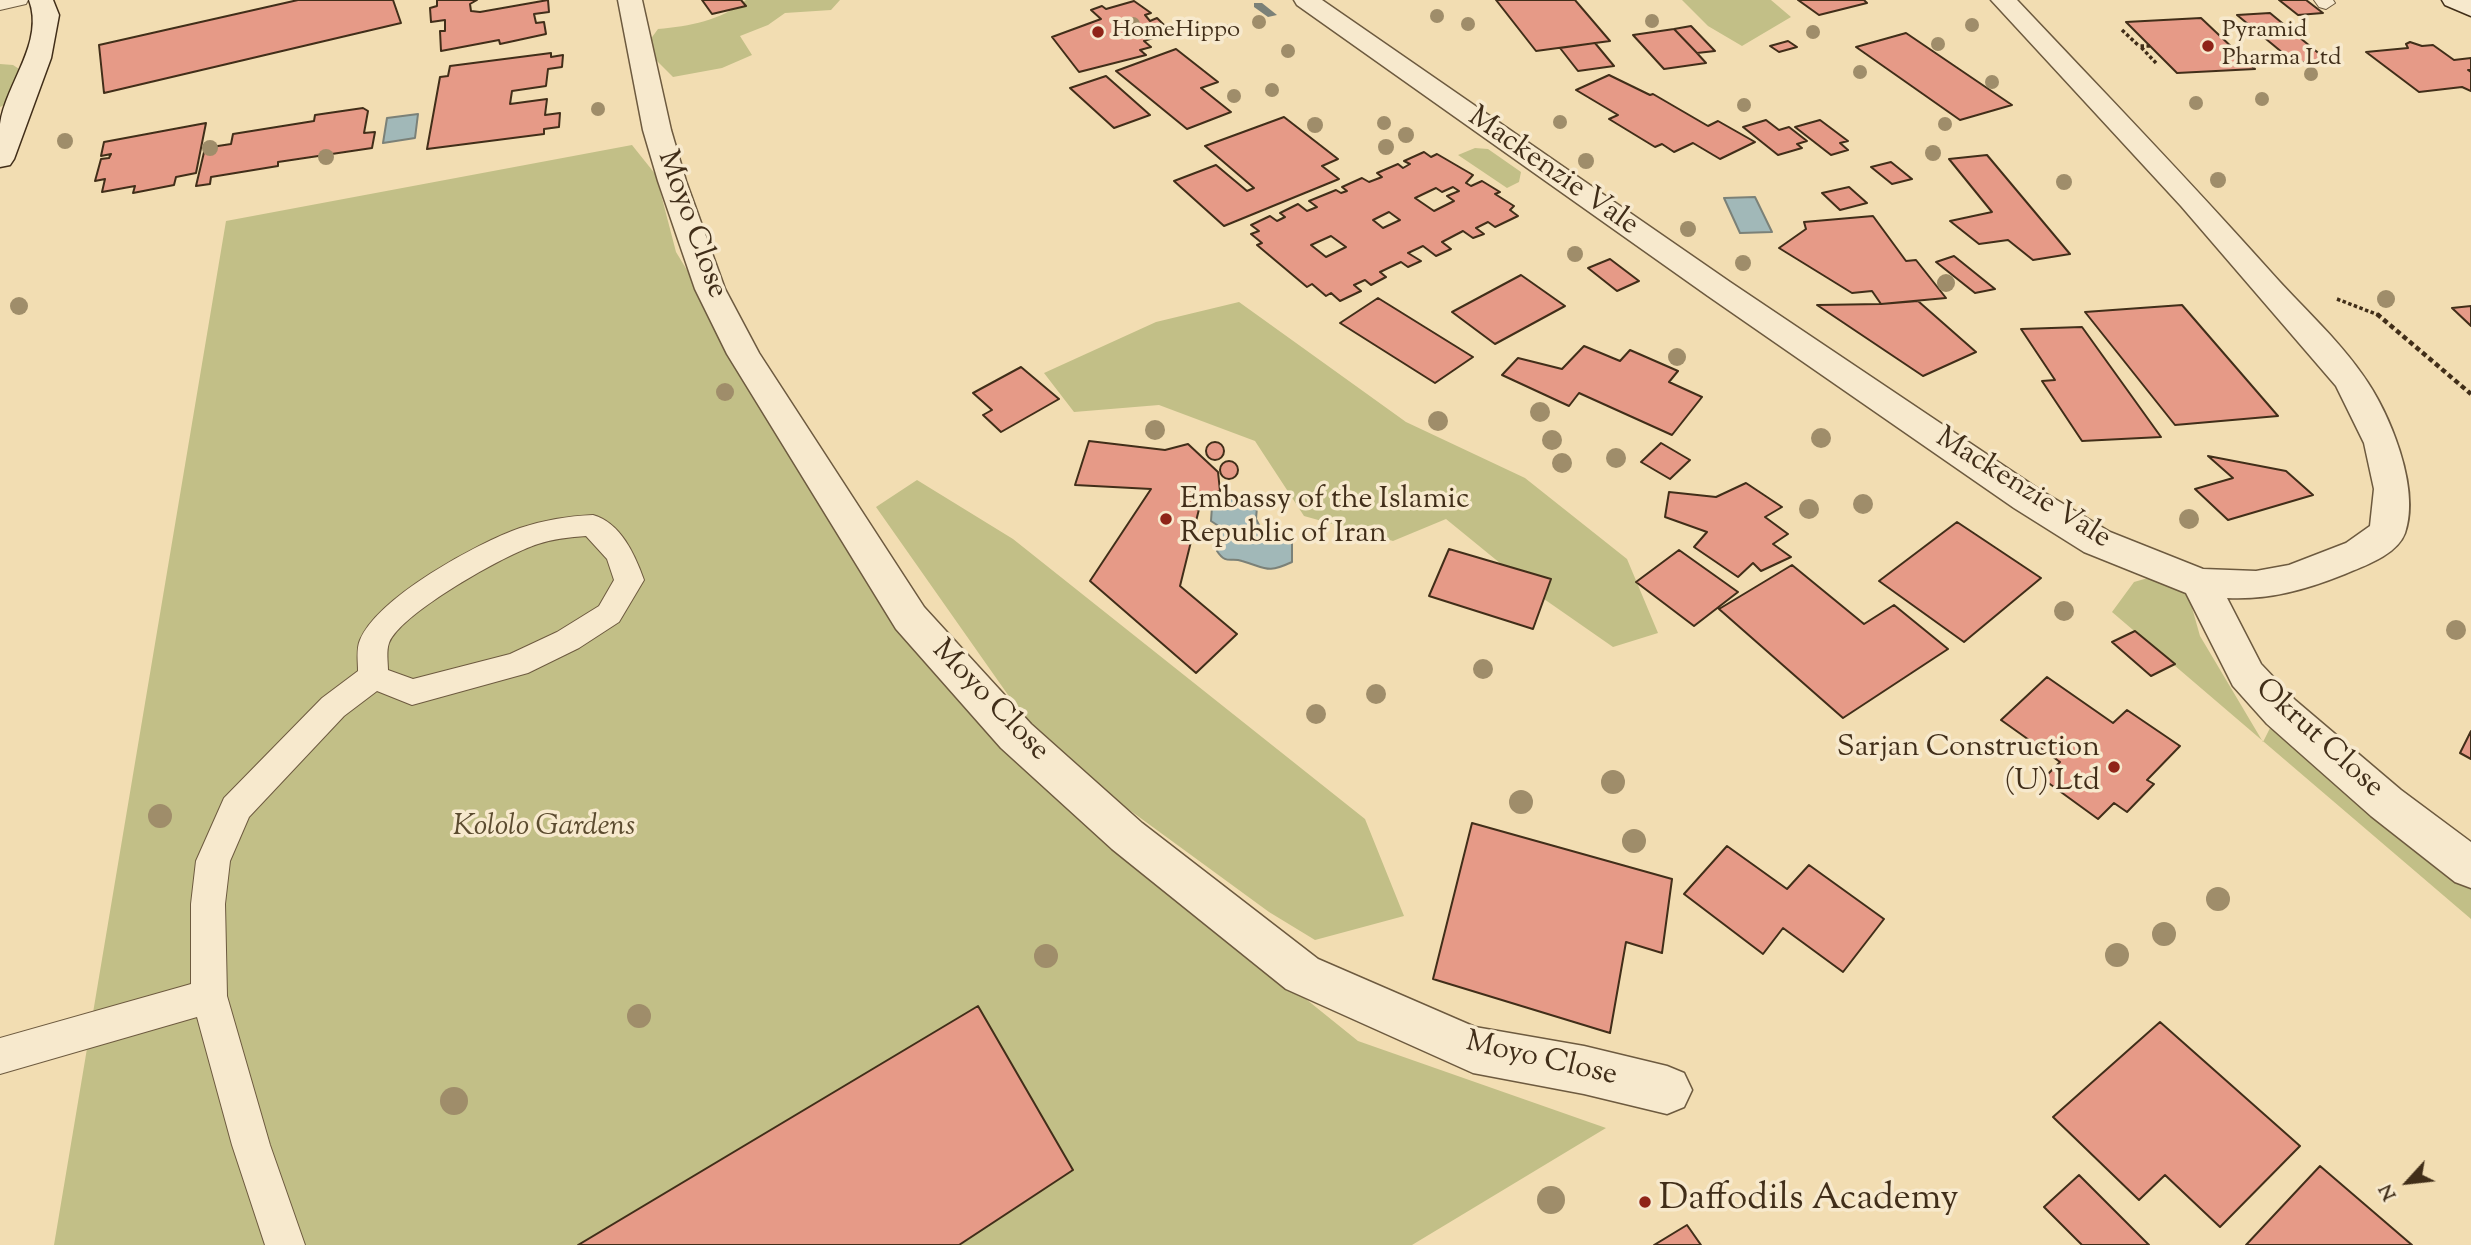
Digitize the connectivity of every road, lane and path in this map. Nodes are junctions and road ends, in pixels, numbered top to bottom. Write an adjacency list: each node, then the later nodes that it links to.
1 (19, 0): 7 (lane)
2 (41, 0): 13 (street)
3 (630, 0): 21 (street, Moyo Close)
4 (1306, 0): 16 (street, Mackenzie Vale)
5 (2003, 0): 16 (street, Mackenzie Vale)
6 (2454, 0): 8 (street)
7 (0, 4)
8 (2471, 9)
9 (2122, 30): 10 (path)
10 (2140, 46): 11 (path); 12 (path)
11 (2150, 46)
12 (2156, 62)
13 (0, 159)
14 (2333, 297): 15 (path)
15 (2471, 394)
16 (2200, 583): 18 (street, Okrut Close)
17 (373, 677): 17 (lane); 19 (lane)
18 (2471, 868)
19 (209, 996): 20 (lane); 22 (lane)
20 (0, 1056)
21 (1667, 1090)
22 (285, 1245)

